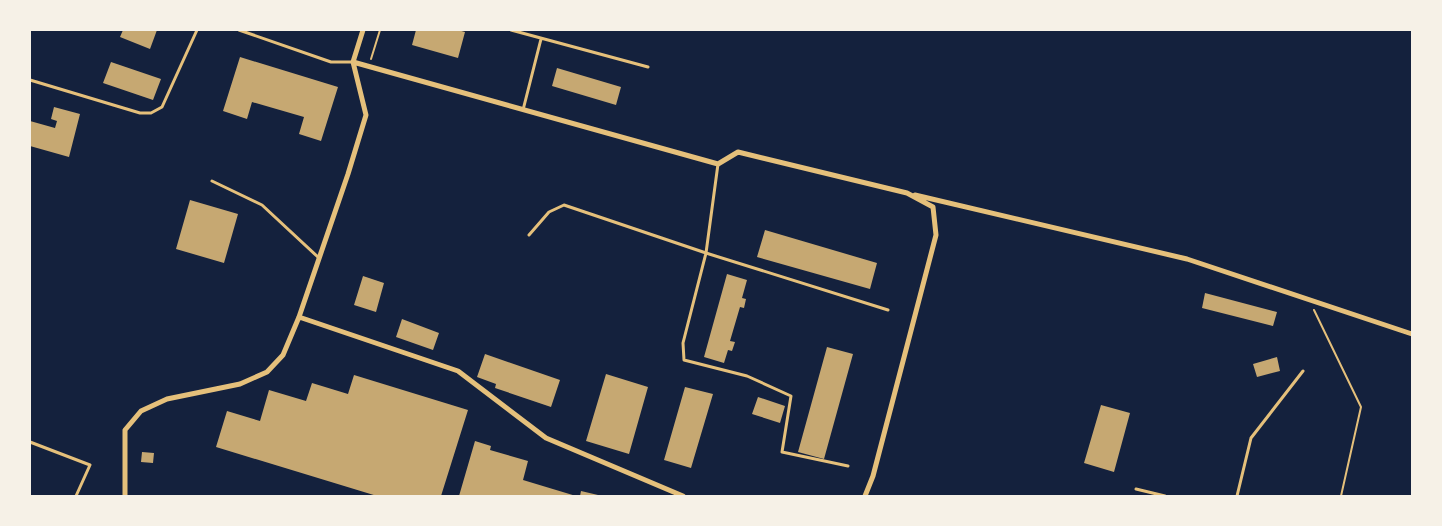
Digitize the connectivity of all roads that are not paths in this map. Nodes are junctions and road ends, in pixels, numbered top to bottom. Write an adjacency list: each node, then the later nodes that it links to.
1 (197, 30): 8 (lane)
2 (239, 30): 6 (lane)
3 (363, 30): 6 (street)
4 (511, 30): 5 (lane)
5 (541, 39): 7 (lane); 9 (lane)
6 (353, 62): 9 (street); 15 (street)
7 (648, 67)
8 (30, 80)
9 (523, 110): 10 (street)
10 (718, 164): 12 (street); 14 (lane)
11 (212, 181): 15 (lane)
12 (907, 193): 18 (street); 26 (street)
13 (529, 235): 14 (lane)
14 (706, 253): 16 (lane); 21 (lane)
15 (319, 258): 17 (street)
16 (888, 310)
17 (299, 317): 24 (street); 25 (street)
18 (1412, 334)
19 (1303, 371): 28 (lane)
20 (30, 442): 23 (lane)
21 (848, 466)
22 (1136, 489): 27 (lane)
23 (76, 496)
24 (125, 496)
25 (683, 496)
26 (865, 496)
27 (1165, 496)
28 (1237, 496)

